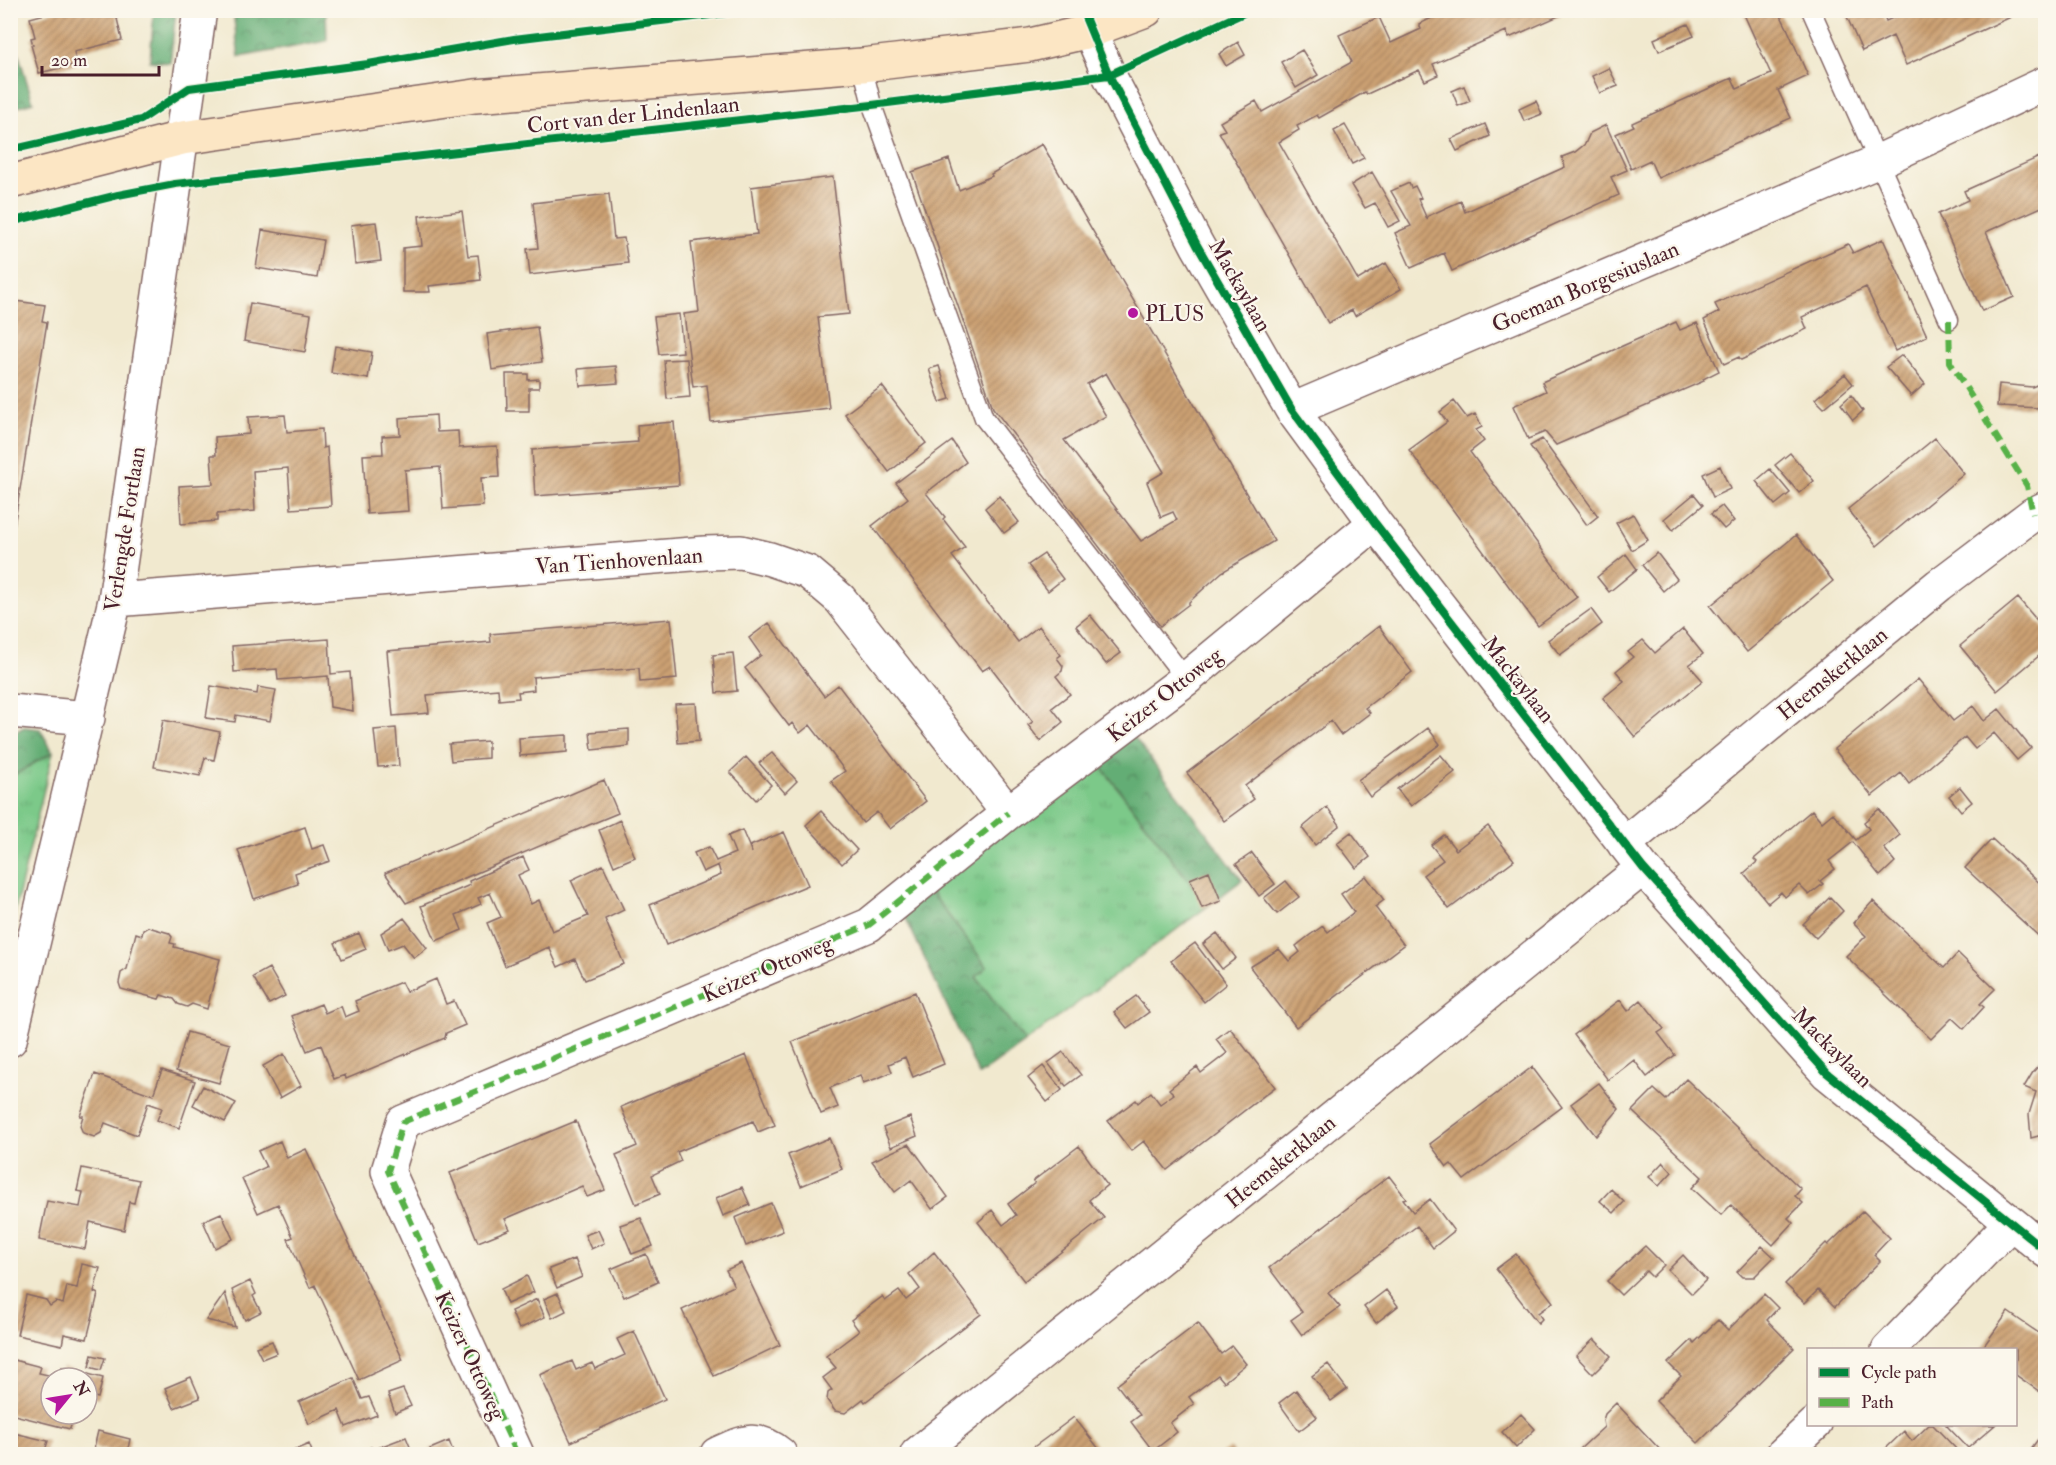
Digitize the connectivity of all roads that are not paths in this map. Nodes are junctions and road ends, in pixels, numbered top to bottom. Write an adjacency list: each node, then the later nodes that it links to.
1 (200, 10): 7 (street, Verlengde Fortlaan)
2 (1146, 10): 4 (main road, Cort van der Lindenlaan)
3 (1811, 10): 8 (lane)
4 (1090, 31): 5 (main road, Cort van der Lindenlaan); 11 (street, Mackaylaan)
5 (862, 65): 7 (main road, Cort van der Lindenlaan); 15 (lane)
6 (2046, 83): 8 (street, Goeman Borgesiuslaan)
7 (182, 138): 9 (main road, Cort van der Lindenlaan); 14 (street, Verlengde Fortlaan)
8 (1879, 161): 10 (lane); 11 (street, Goeman Borgesiuslaan)
9 (10, 182)
10 (1949, 320)
11 (1292, 410): 13 (street, Mackaylaan)
12 (2041, 518): 19 (street, Heemskerklaan)
13 (1375, 523): 15 (street, Keizer Ottoweg); 19 (street, Mackaylaan)
14 (115, 600): 17 (street, Verlengde Fortlaan); 18 (street, Van Tienhovenlaan)
15 (1186, 679): 18 (street, Keizer Ottoweg)
16 (10, 711): 17 (street)
17 (88, 718): 20 (street, Verlengde Fortlaan)
18 (1008, 813): 25 (street, Keizer Ottoweg)
19 (1634, 856): 21 (street, Mackaylaan); 28 (street, Heemskerklaan)
20 (10, 1040)
21 (2010, 1224): 22 (street, Mackaylaan); 23 (street)
22 (2046, 1251)
23 (1890, 1348)
24 (1814, 1426): 29 (street)
25 (517, 1455)
26 (717, 1455): 27 (street)
27 (780, 1455)
28 (917, 1455)
29 (1783, 1455)

